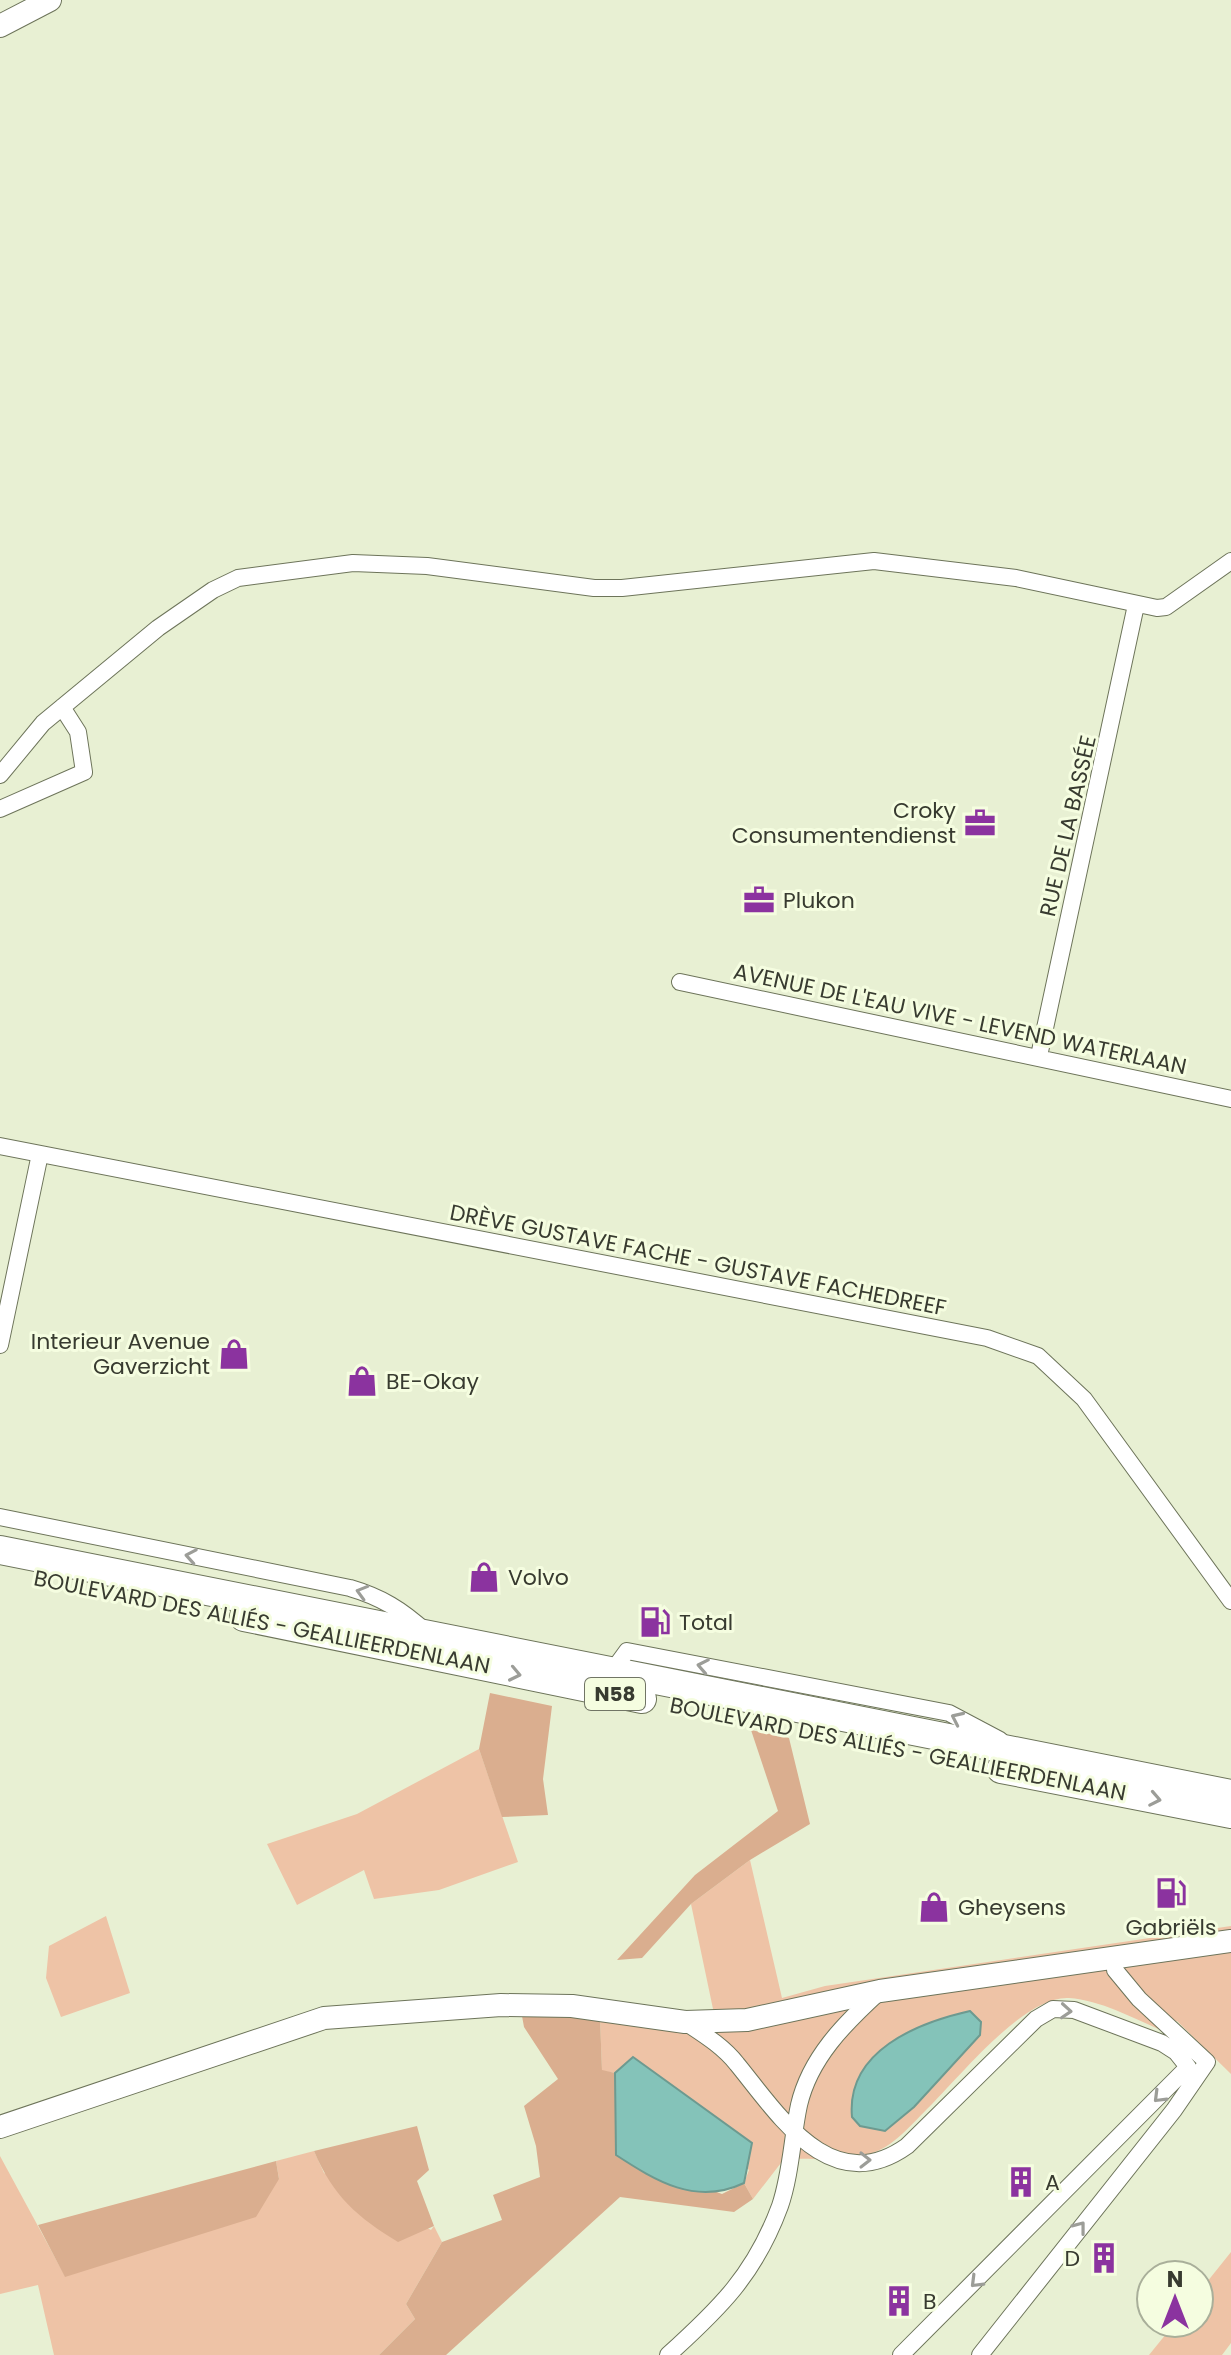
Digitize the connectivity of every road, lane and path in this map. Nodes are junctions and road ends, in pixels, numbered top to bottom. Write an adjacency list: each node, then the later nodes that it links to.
1 (50, 0): 2 (street)
2 (0, 26)
3 (1231, 561): 4 (street)
4 (1136, 605): 5 (street); 9 (street, RUE DE LA BASSÉE)
5 (62, 707): 6 (street); 7 (street)
6 (0, 775)
7 (0, 809)
8 (680, 982): 9 (street, AVENUE DE L'EAU VIVE - LEVEND WATERLAAN)
9 (1039, 1056): 10 (street, AVENUE DE L'EAU VIVE - LEVEND WATERLAAN)
10 (1231, 1099)
11 (0, 1146): 12 (street, DRÈVE GUSTAVE FACHE - GUSTAVE FACHEDREEF)
12 (40, 1154): 13 (street); 17 (street, DRÈVE GUSTAVE FACHE - GUSTAVE FACHEDREEF)
13 (0, 1345)
14 (0, 1517): 18 (street, one-way to 14)
15 (0, 1550): 18 (highway, BOULEVARD DES ALLIÉS - GEALLIEERDENLAAN / N58)
16 (0, 1569): 20 (highway, BOULEVARD DES ALLIÉS - GEALLIEERDENLAAN / N58, one-way to 20)
17 (1231, 1601)
18 (427, 1633): 19 (highway, BOULEVARD DES ALLIÉS - GEALLIEERDENLAAN / N58, one-way to 18)
19 (1231, 1794)
20 (1231, 1814)
21 (1231, 1941): 22 (street)
22 (1116, 1959): 23 (street); 25 (street)
23 (880, 1991): 24 (street); 27 (street)
24 (685, 2022): 26 (street); 27 (street)
25 (1194, 2070): 27 (street, one-way to 25); 29 (street, one-way to 29); 30 (street, one-way to 25)
26 (0, 2127)
27 (795, 2134): 28 (street)
28 (668, 2355)
29 (901, 2355)
30 (980, 2355)

